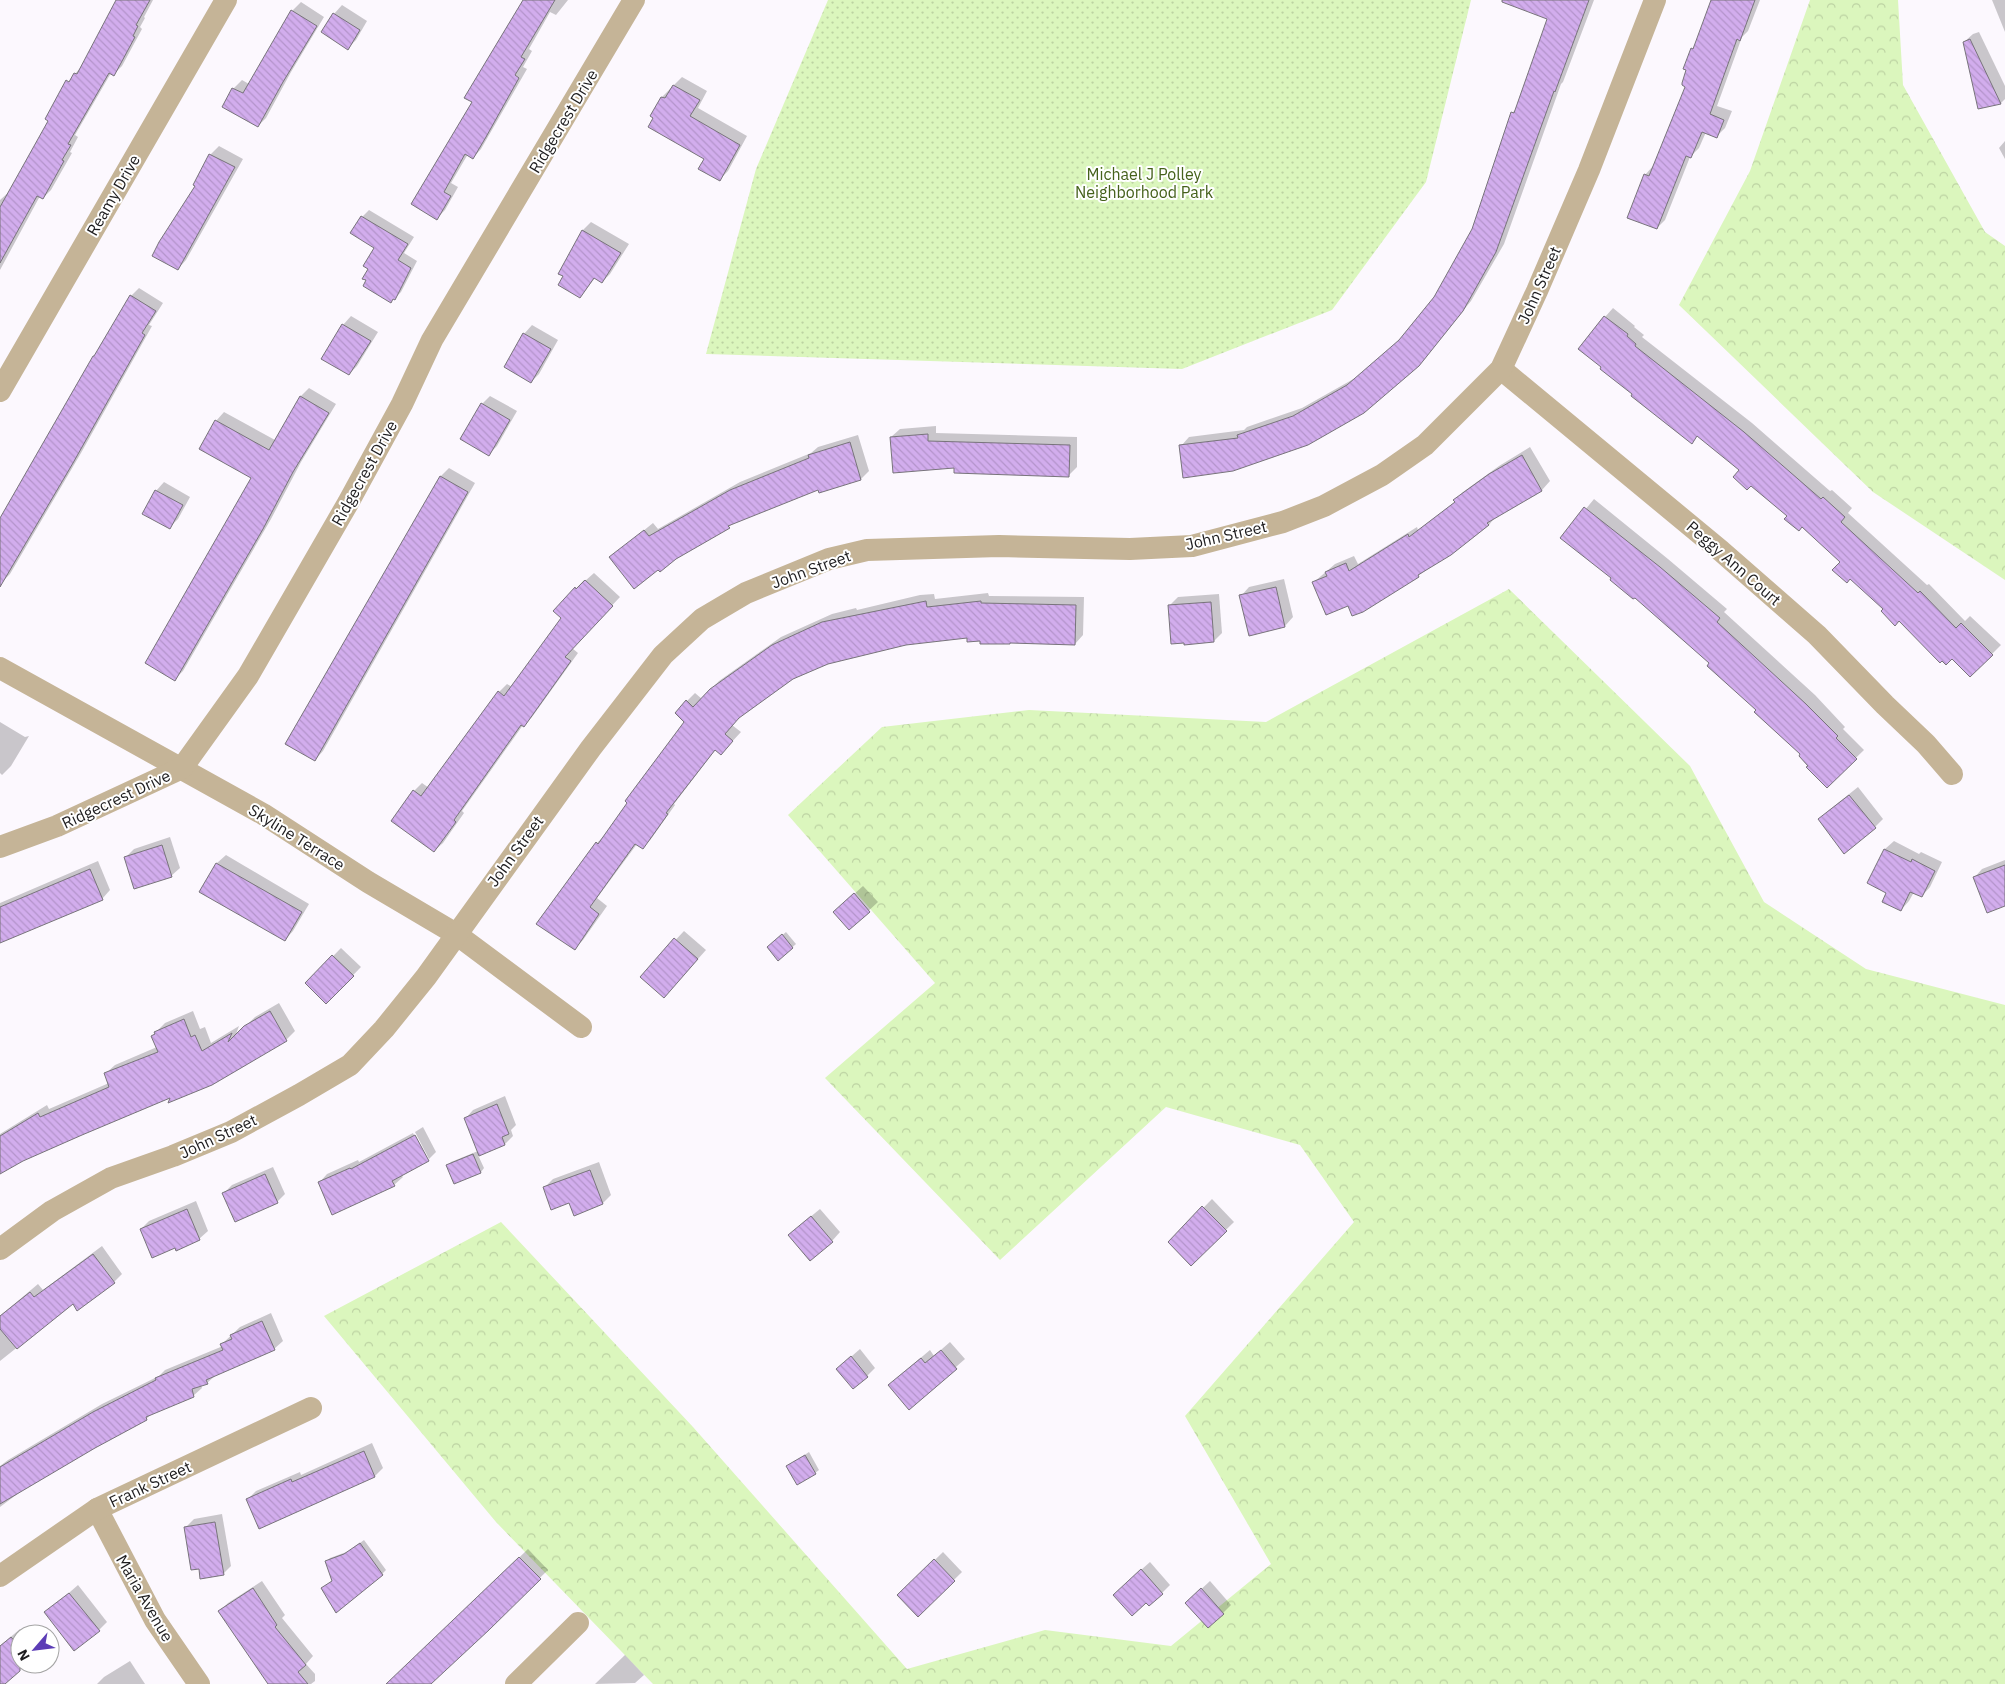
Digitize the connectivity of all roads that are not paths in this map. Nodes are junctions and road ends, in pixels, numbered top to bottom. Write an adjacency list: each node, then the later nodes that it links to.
1 (226, 0): 5 (street, Reamy Drive)
2 (634, 0): 7 (street, Ridgecrest Drive)
3 (1655, 0): 4 (street, John Street)
4 (1500, 370): 8 (street, Peggy Ann Court); 10 (street, John Street)
5 (0, 391)
6 (0, 668): 7 (street, Skyline Terrace)
7 (182, 768): 9 (street, Ridgecrest Drive); 10 (street, Skyline Terrace)
8 (1952, 774)
9 (0, 847)
10 (456, 934): 11 (street, Skyline Terrace); 12 (street, John Street)
11 (581, 1027)
12 (0, 1249)
13 (311, 1408): 14 (street, Frank Street)
14 (97, 1509): 15 (street, Frank Street); 17 (street, Maria Avenue)
15 (0, 1576)
16 (578, 1623): 18 (street)
17 (198, 1684)
18 (516, 1684)

